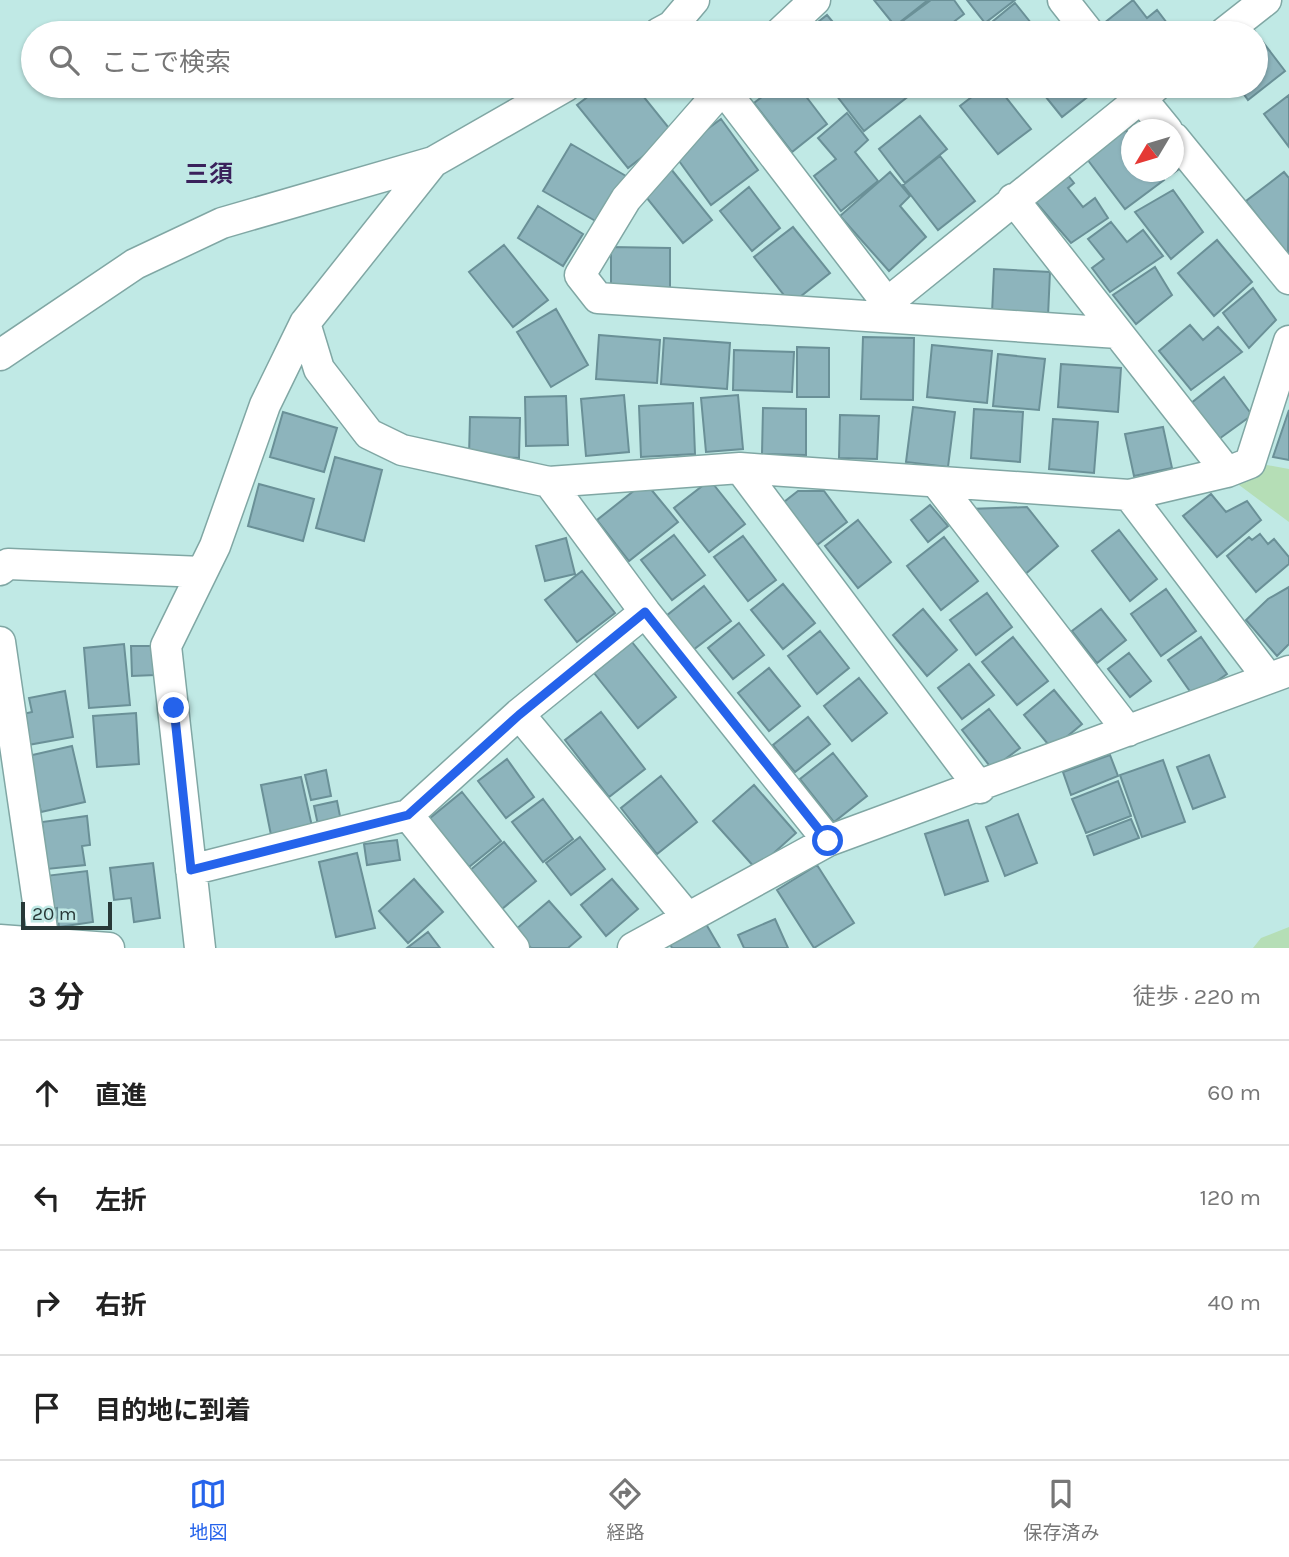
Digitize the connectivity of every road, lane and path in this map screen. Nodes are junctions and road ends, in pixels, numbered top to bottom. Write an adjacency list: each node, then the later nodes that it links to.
1 (694, 0): 5 (street)
2 (815, 0): 6 (street)
3 (1063, 0): 7 (street)
4 (1266, 0): 8 (street)
5 (677, 21)
6 (793, 21)
7 (1080, 21)
8 (1239, 21)
9 (545, 98): 16 (street)
10 (713, 98): 19 (street)
11 (732, 98): 19 (street)
12 (1133, 98): 17 (street)
13 (1148, 98): 14 (street)
14 (1160, 119)
15 (1184, 150): 18 (street)
16 (433, 162): 20 (street); 23 (street)
17 (1013, 199): 19 (street); 21 (street)
18 (1289, 279)
19 (886, 310): 21 (street)
20 (305, 323): 26 (street); 30 (street)
21 (1118, 333): 25 (street)
22 (1289, 341): 25 (street)
23 (0, 355)
24 (740, 468): 26 (street); 27 (street); 37 (street)
25 (1227, 472): 28 (street)
26 (548, 482): 31 (street)
27 (936, 482): 28 (street); 35 (street)
28 (1129, 495): 33 (street)
29 (0, 570): 30 (street)
30 (202, 572): 40 (street)
31 (645, 612): 34 (street); 39 (street)
32 (0, 642): 36 (street)
33 (1278, 675): 35 (street)
34 (519, 715): 38 (street); 41 (street)
35 (1128, 731): 37 (street)
36 (7, 739): 43 (street)
37 (980, 788): 39 (street)
38 (408, 815): 40 (street); 46 (street)
39 (828, 841): 41 (street)
40 (191, 870): 45 (street)
41 (688, 918): 47 (street)
42 (0, 940): 43 (street)
43 (44, 943): 44 (street)
44 (109, 948)
45 (200, 948)
46 (514, 948)
47 (633, 948)

